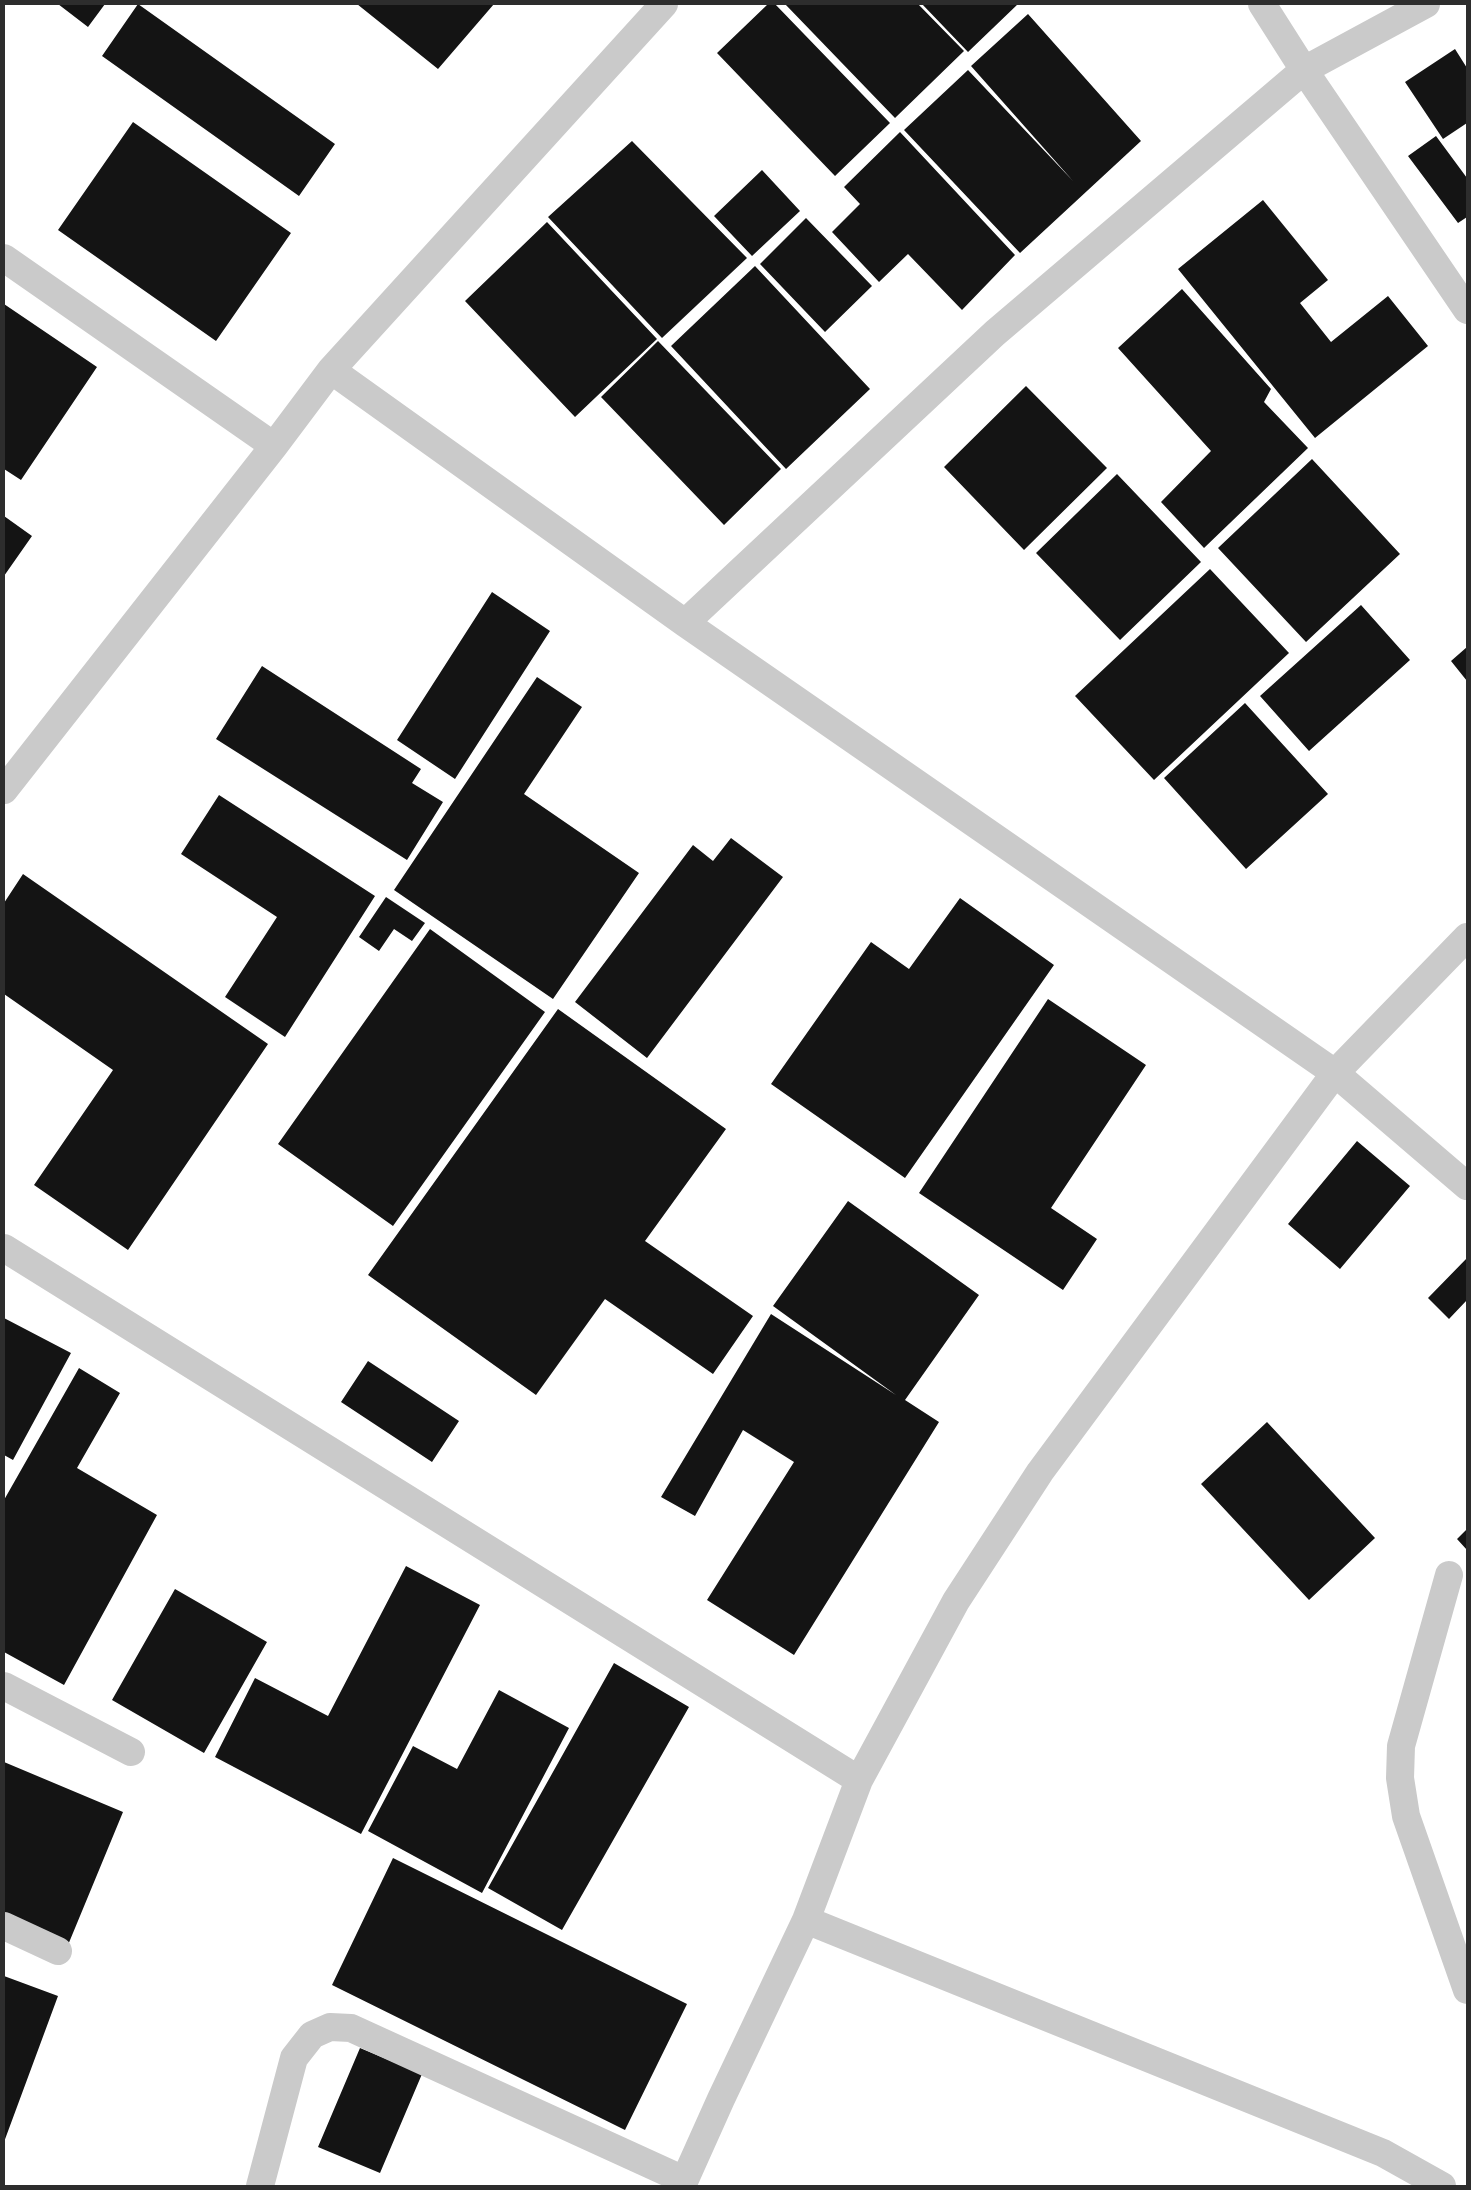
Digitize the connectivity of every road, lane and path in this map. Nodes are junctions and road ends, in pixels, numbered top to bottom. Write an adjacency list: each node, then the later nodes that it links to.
1 (664, 4): 7 (street)
2 (1262, 4): 4 (street)
3 (1426, 4): 4 (street)
4 (1304, 70): 6 (street); 9 (street)
5 (4, 258): 8 (street)
6 (1467, 310)
7 (331, 370): 8 (street); 9 (street)
8 (274, 446): 10 (street)
9 (685, 623): 12 (street)
10 (4, 790)
11 (1467, 937): 12 (street)
12 (1335, 1073): 13 (street); 18 (street)
13 (1467, 1186)
14 (4, 1248): 18 (street)
15 (1449, 1575): 22 (street)
16 (4, 1686): 17 (street)
17 (131, 1752)
18 (859, 1780): 19 (street)
19 (806, 1920): 23 (street); 25 (street)
20 (4, 1926): 21 (street)
21 (58, 1951)
22 (1467, 1990)
23 (683, 2183): 24 (street)
24 (260, 2186)
25 (1442, 2186)

